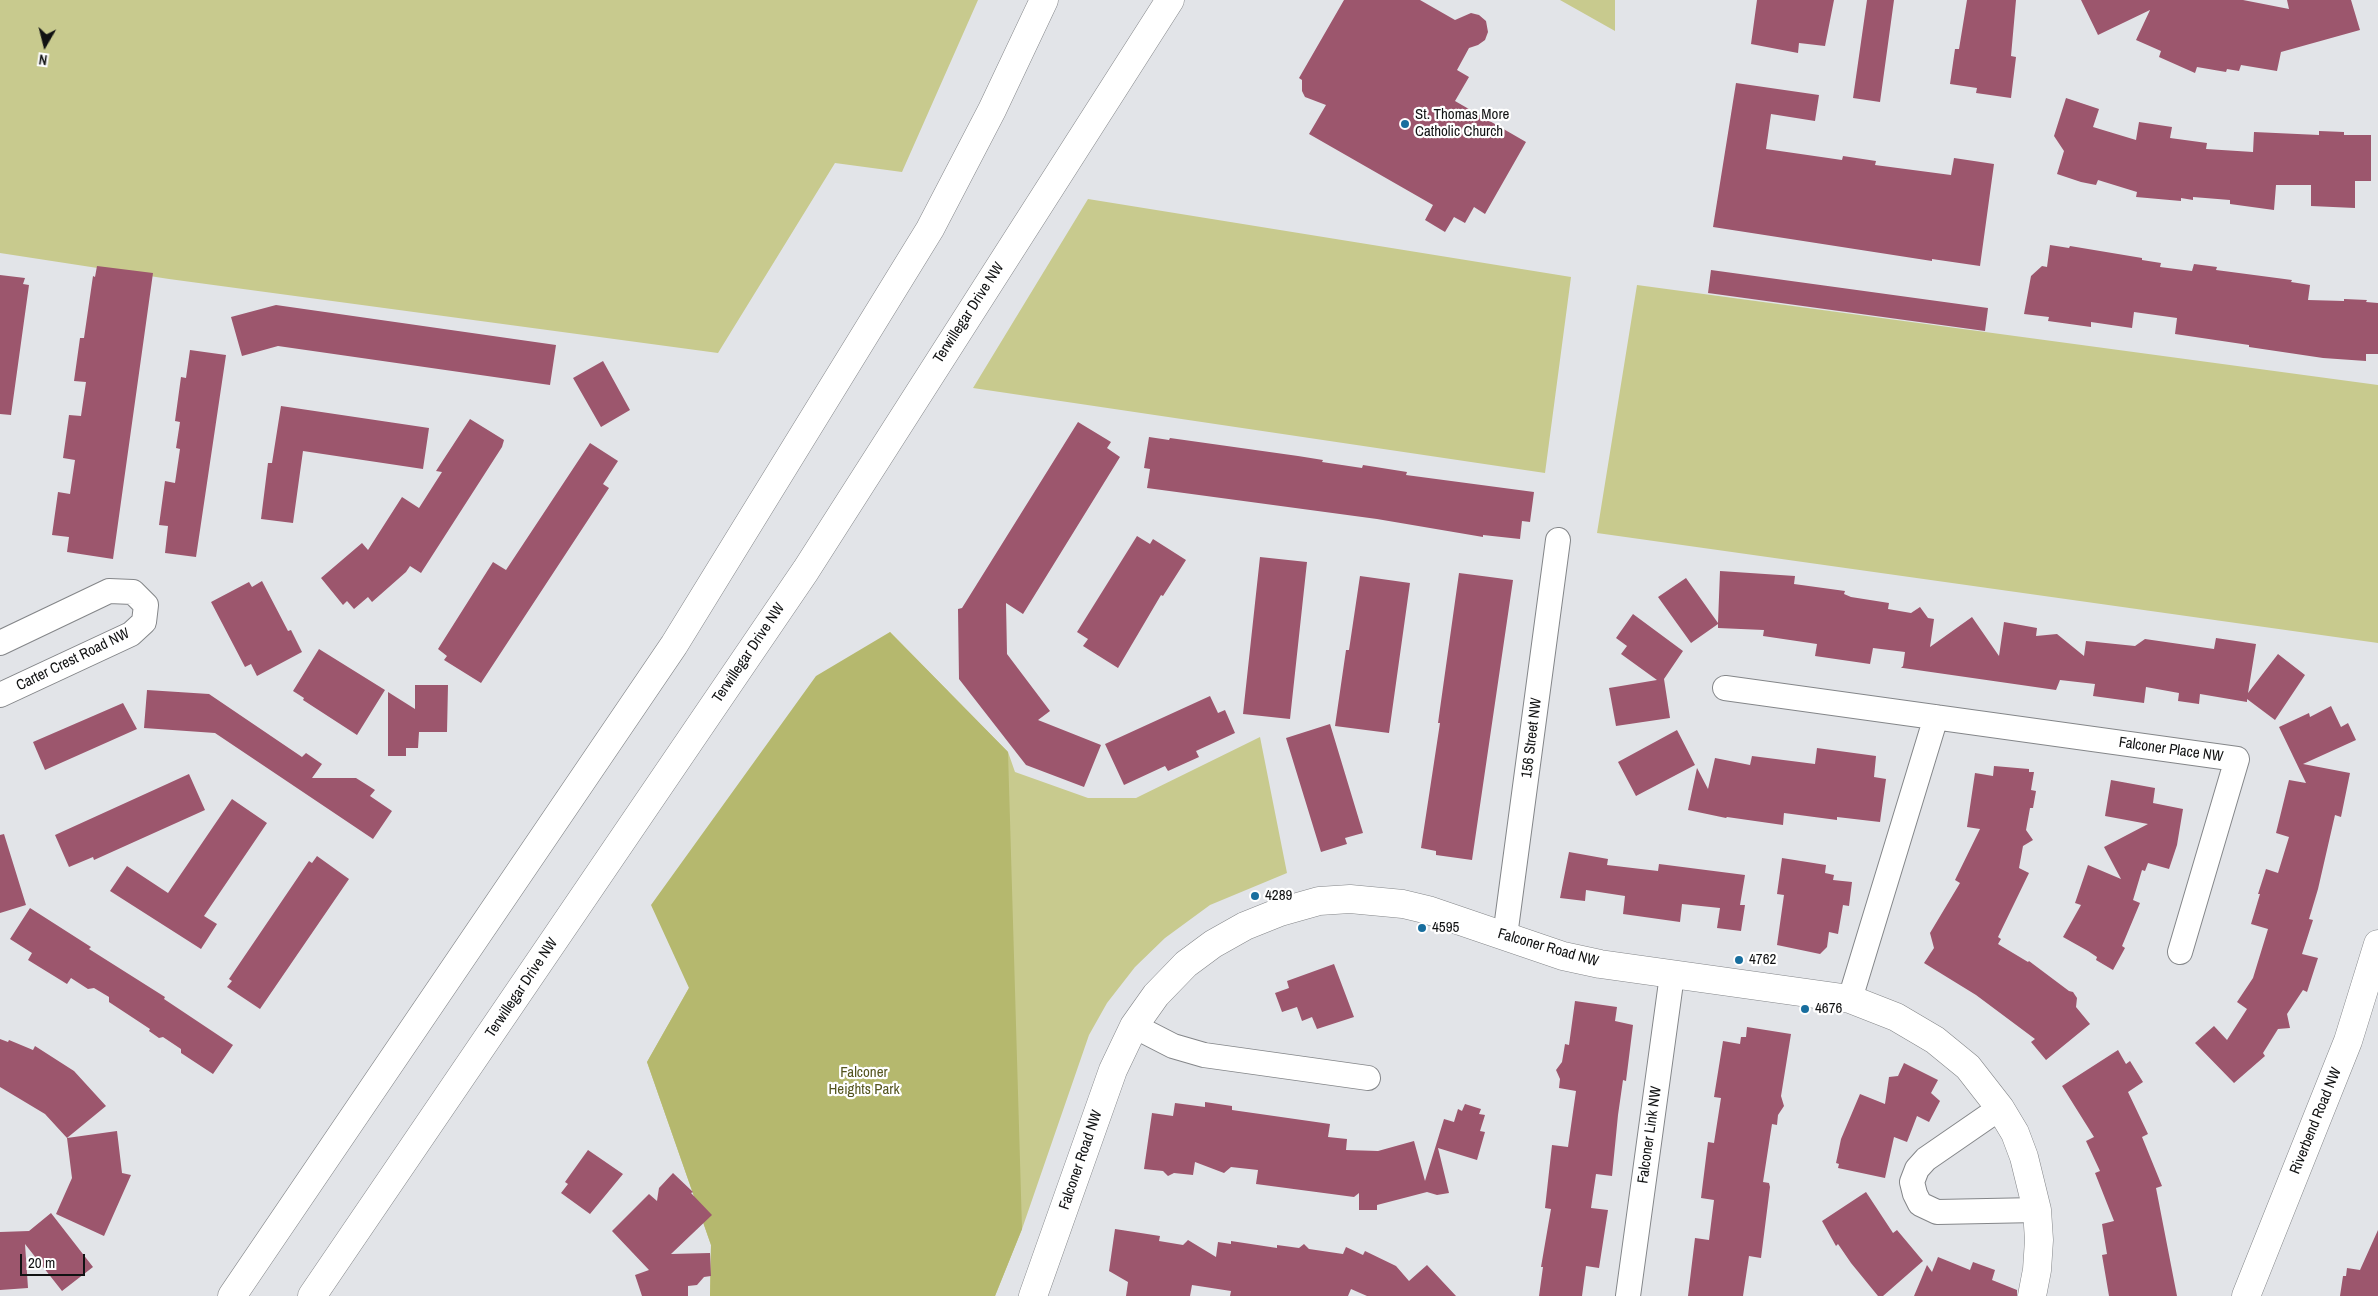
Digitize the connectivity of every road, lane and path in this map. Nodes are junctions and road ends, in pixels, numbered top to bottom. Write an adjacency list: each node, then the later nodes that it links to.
1 (1044, 0): 17 (main road)
2 (1170, 0): 18 (main road, Terwillegar Drive NW)
3 (1558, 540): 8 (street, 156 Street NW)
4 (0, 643): 6 (street, Carter Crest Road NW)
5 (1725, 688): 7 (street, Falconer Place NW)
6 (0, 694)
7 (1936, 717): 10 (street, Falconer Place NW); 12 (street)
8 (1505, 936): 11 (main road, Falconer Road NW); 13 (main road, Falconer Road NW)
9 (2378, 944): 22 (main road, Riverbend Road NW)
10 (2180, 952)
11 (1672, 975): 12 (main road, Falconer Road NW); 20 (street, Falconer Link NW)
12 (1850, 998): 15 (main road, Falconer Road NW)
13 (1134, 1026): 14 (street); 19 (main road, Falconer Road NW)
14 (1368, 1078)
15 (2000, 1108): 16 (main road, Falconer Road NW); 16 (street)
16 (2037, 1210): 21 (main road, Falconer Road NW)
17 (232, 1296)
18 (312, 1296)
19 (1033, 1296)
20 (1628, 1296)
21 (2032, 1296)
22 (2246, 1296)

